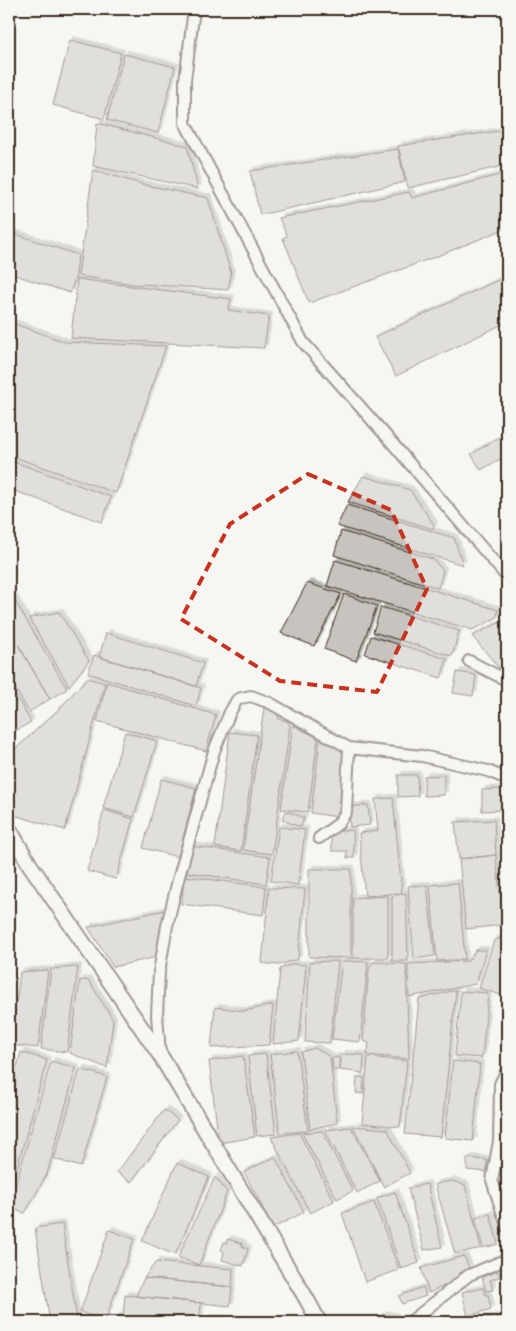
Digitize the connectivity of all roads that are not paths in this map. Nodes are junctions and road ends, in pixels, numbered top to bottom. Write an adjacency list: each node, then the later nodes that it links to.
1 (194, 9): 2 (street)
2 (507, 577)
3 (469, 661): 4 (street)
4 (507, 678)
5 (349, 748): 6 (street); 8 (street); 9 (street)
6 (507, 778)
7 (9, 829): 9 (street)
8 (319, 838)
9 (160, 1055): 13 (street)
10 (507, 1070): 11 (street)
11 (507, 1227)
12 (507, 1259): 14 (street)
13 (319, 1322)
14 (410, 1322)

